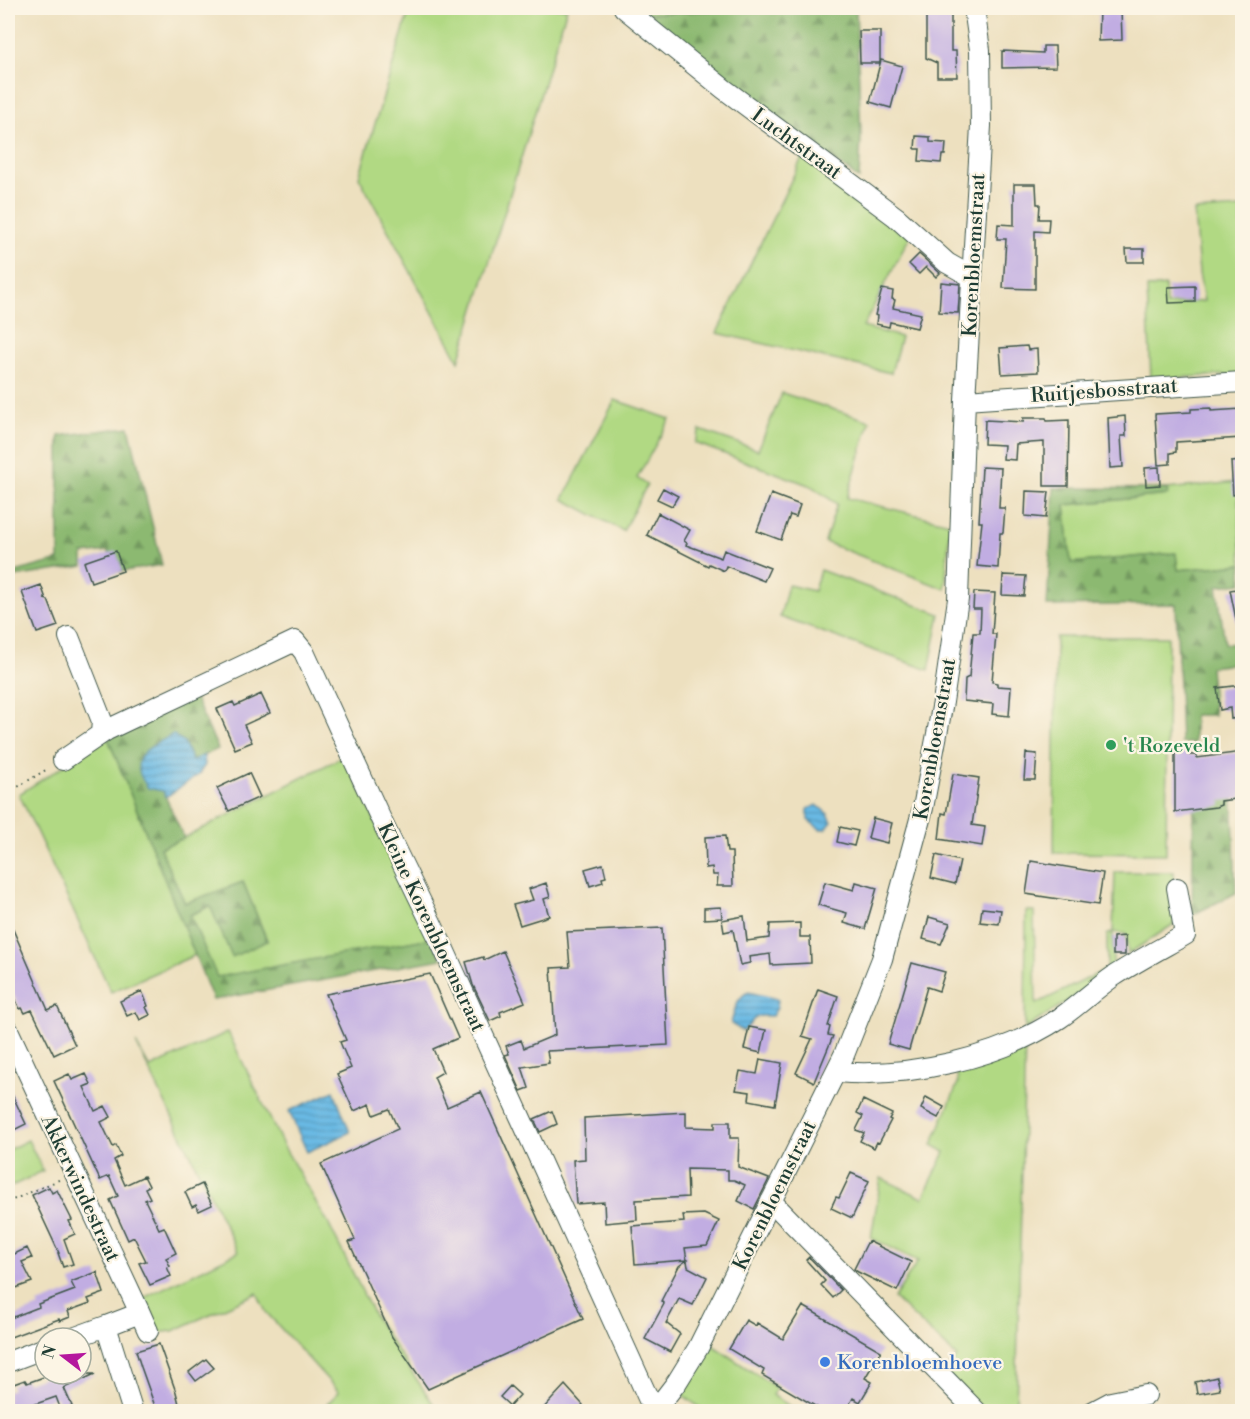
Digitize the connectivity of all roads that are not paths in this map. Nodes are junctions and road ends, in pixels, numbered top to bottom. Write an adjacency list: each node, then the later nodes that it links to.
1 (624, 8): 3 (street, Luchtstraat)
2 (974, 8): 3 (street, Korenbloemstraat)
3 (972, 277): 5 (street, Korenbloemstraat)
4 (1242, 382): 5 (street, Ruitjesbosstraat)
5 (965, 400): 11 (street, Korenbloemstraat)
6 (69, 637): 7 (street)
7 (101, 733): 8 (street); 18 (street, Kleine Korenbloemstraat)
8 (63, 760)
9 (1177, 888): 11 (street)
10 (8, 1030): 13 (street, Akkerwindestraat)
11 (836, 1072): 12 (street, Korenbloemstraat)
12 (771, 1201): 18 (street, Korenbloemstraat); 20 (street)
13 (106, 1326): 14 (street, Akkerwindestraat); 19 (street)
14 (93, 1331)
15 (33, 1353): 16 (street)
16 (8, 1362)
17 (1146, 1395): 21 (street)
18 (654, 1411)
19 (133, 1412)
20 (977, 1412)
21 (1092, 1412)

